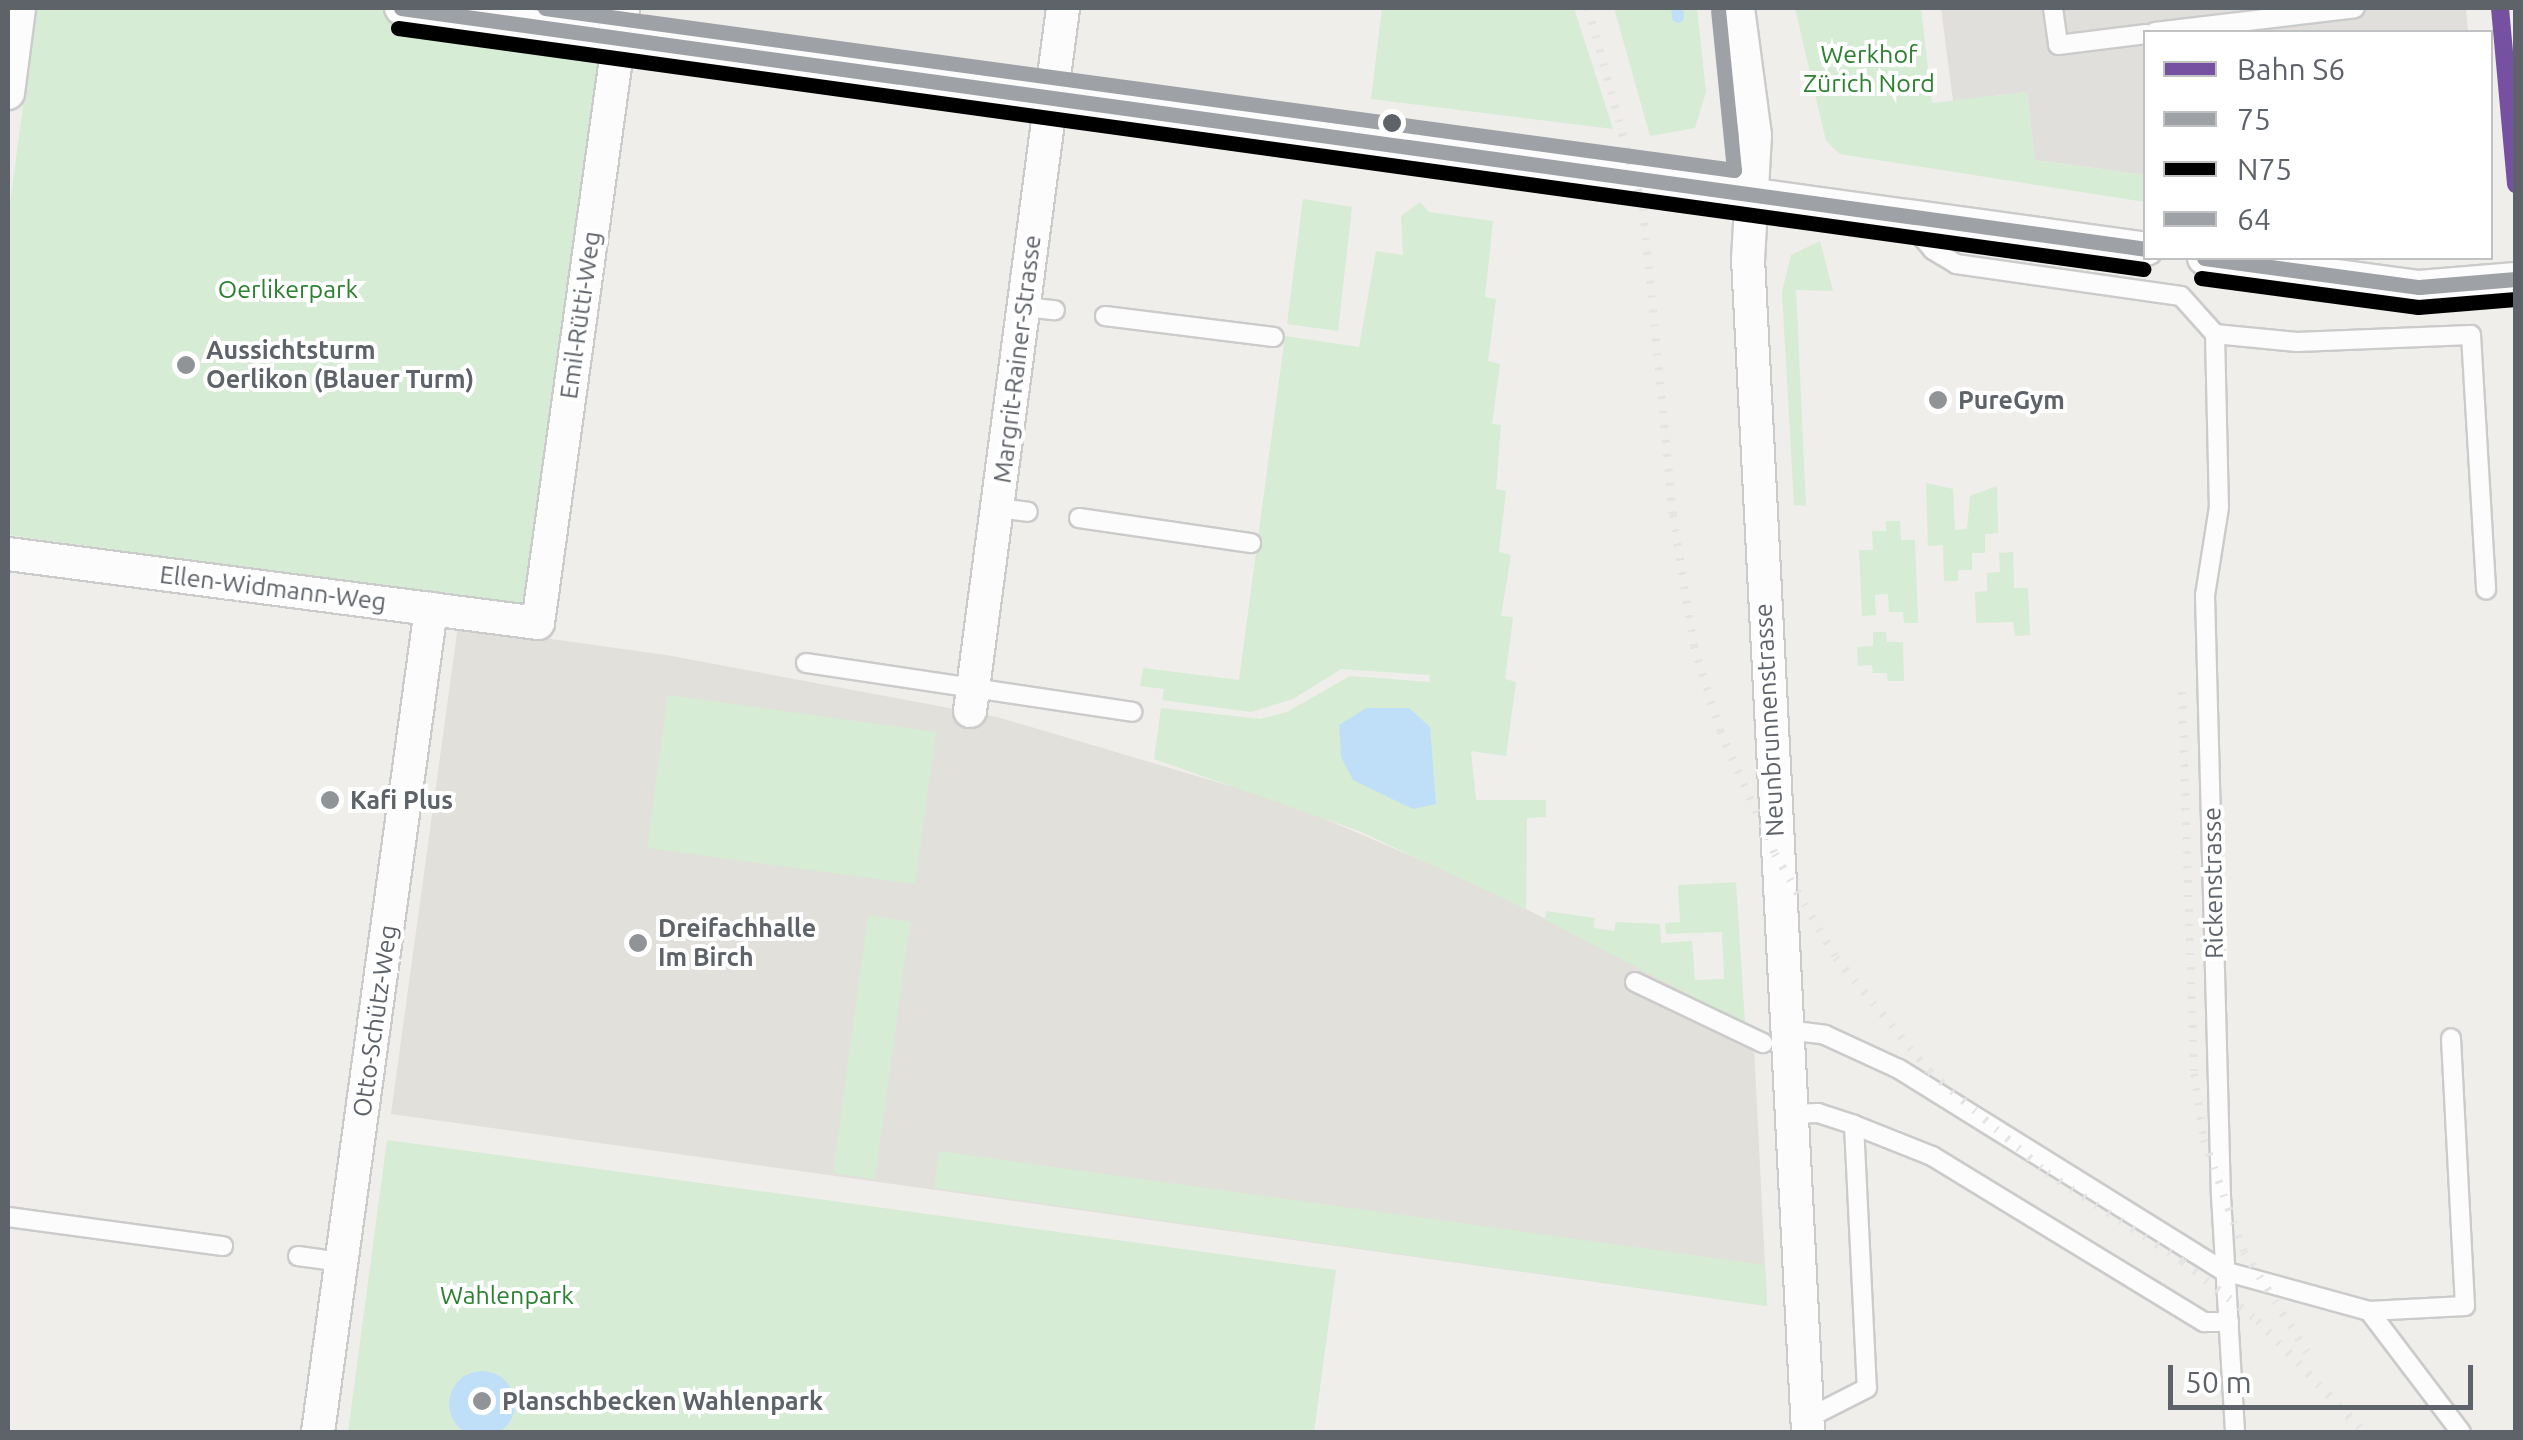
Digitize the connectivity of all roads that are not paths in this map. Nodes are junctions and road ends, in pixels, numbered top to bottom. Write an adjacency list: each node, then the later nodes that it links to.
1 (19, 8): 11 (street)
2 (402, 8): 8 (street)
3 (1062, 8): 12 (street, Margrit-Rainer-Strasse)
4 (1738, 8): 13 (street, Neunbrunnenstrasse)
5 (2053, 8): 10 (lane)
6 (2355, 8): 7 (lane)
7 (2279, 12): 9 (lane)
8 (621, 22): 12 (street); 26 (street, Emil-Rütti-Weg)
9 (2166, 30)
10 (2143, 34)
11 (8, 92)
12 (1051, 95): 13 (street); 28 (street, Margrit-Rainer-Strasse)
13 (1753, 193): 14 (street); 31 (street, Neunbrunnenstrasse)
14 (1904, 216): 15 (street); 19 (lane)
15 (2143, 250)
16 (2221, 260): 17 (street)
17 (2516, 280)
18 (1105, 316): 20 (lane)
19 (2216, 334): 24 (lane); 39 (lane, Rickenstrasse)
20 (1274, 337)
21 (1078, 518): 22 (lane)
22 (1251, 544)
23 (8, 554): 25 (street, Ellen-Widmann-Weg)
24 (2486, 590)
25 (432, 610): 26 (street, Ellen-Widmann-Weg); 38 (street, Otto-Schütz-Weg)
26 (538, 623)
27 (806, 663): 28 (lane)
28 (972, 700): 29 (lane)
29 (1132, 712)
30 (1635, 982): 31 (lane)
31 (1775, 1037): 33 (street, Neunbrunnenstrasse); 39 (lane)
32 (2451, 1038): 40 (lane)
33 (1792, 1114): 34 (lane); 42 (street, Neunbrunnenstrasse)
34 (1854, 1124): 41 (lane); 42 (lane)
35 (8, 1216): 36 (lane)
36 (223, 1246)
37 (298, 1256): 38 (lane)
38 (342, 1262): 43 (street, Otto-Schütz-Weg)
39 (2224, 1272): 40 (lane); 41 (lane, Rickenstrasse)
40 (2369, 1311): 45 (lane)
41 (2229, 1322): 44 (lane, Rickenstrasse)
42 (1808, 1425)
43 (318, 1432)
44 (2234, 1432)
45 (2461, 1432)

